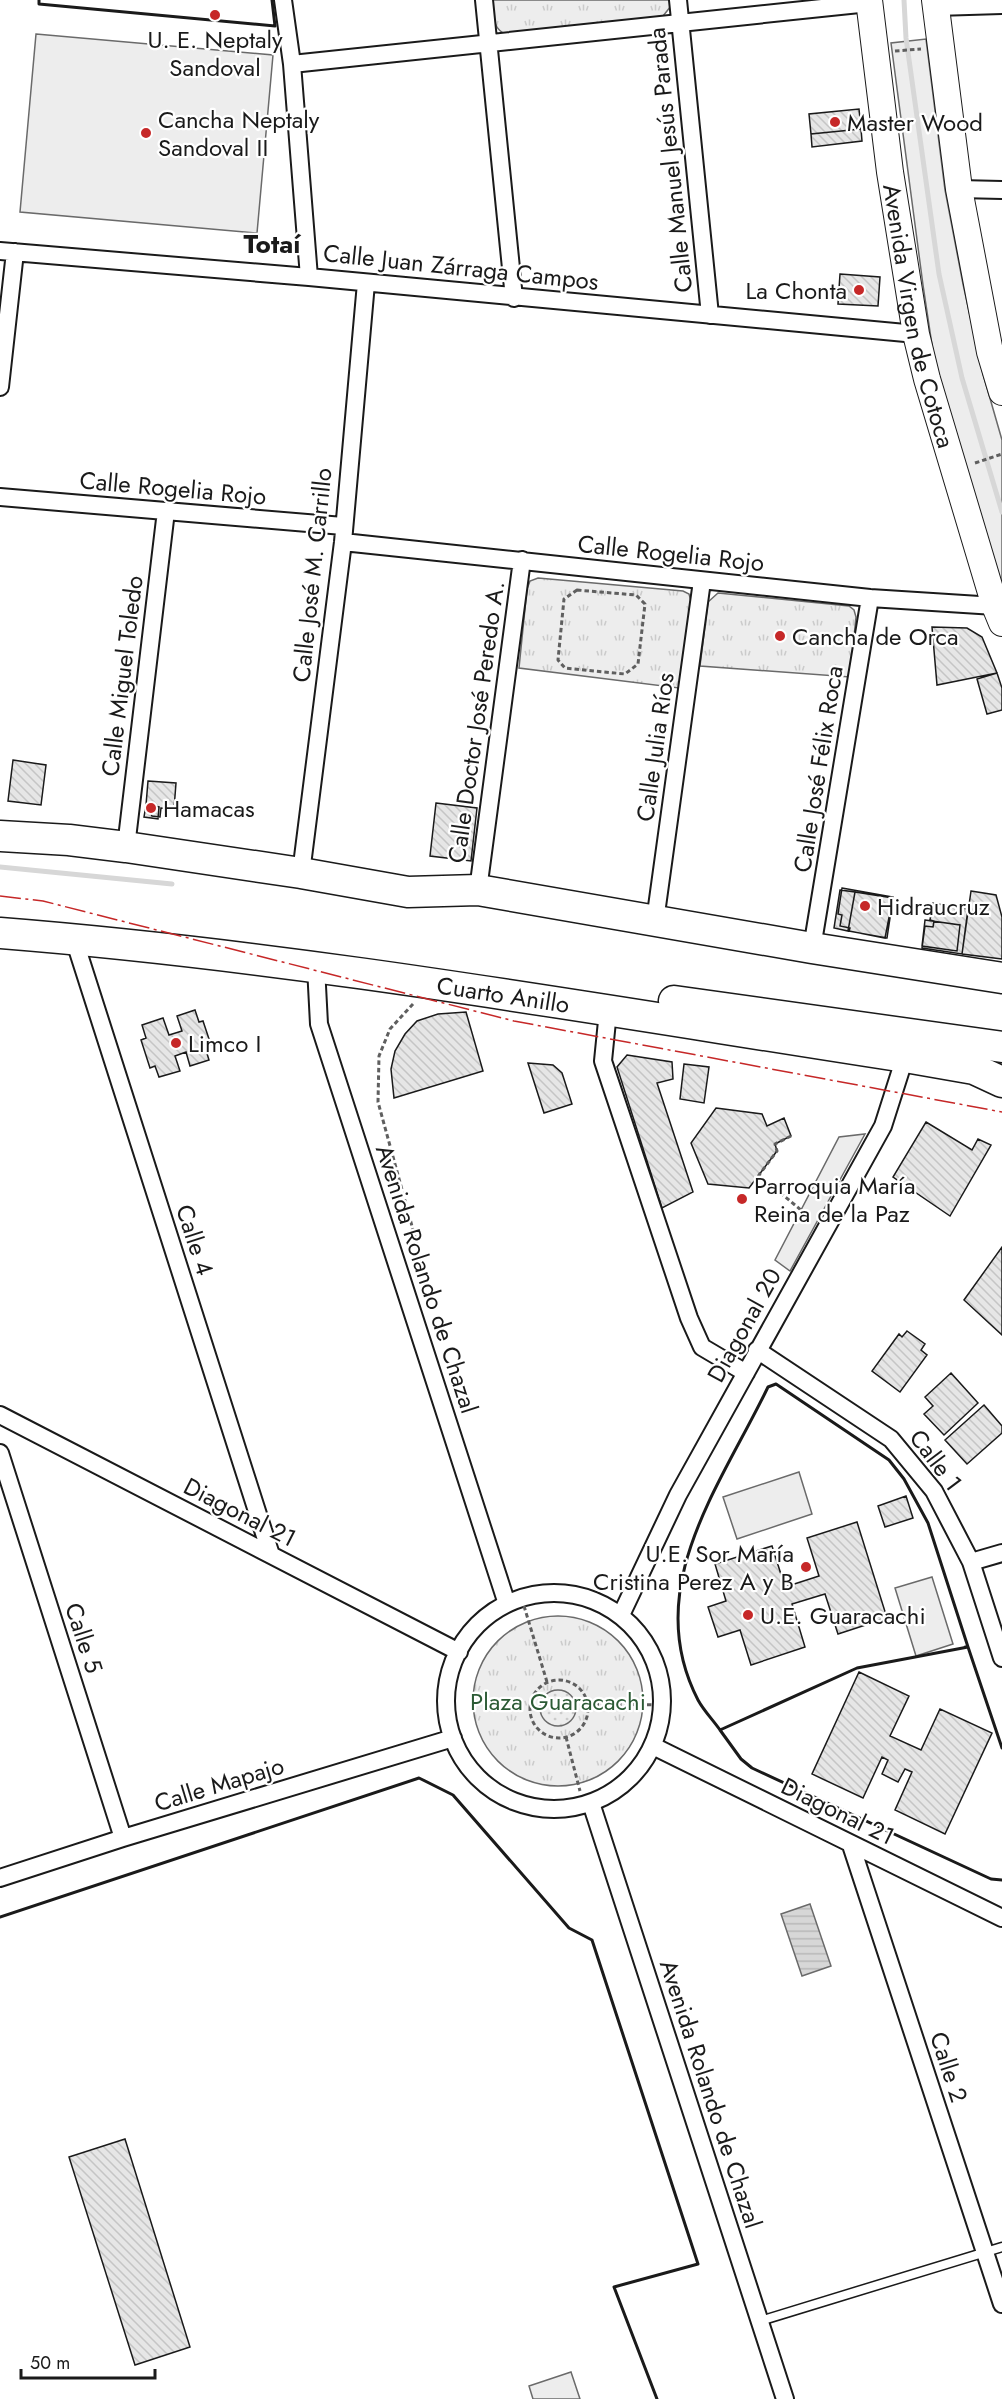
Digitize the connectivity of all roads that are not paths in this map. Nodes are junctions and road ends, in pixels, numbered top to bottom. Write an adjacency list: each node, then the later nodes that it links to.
1 (283, 0): 9 (street)
2 (484, 0): 8 (street)
3 (678, 0): 7 (street, Calle Manuel Jesús Parada)
4 (869, 2): 7 (street); 17 (main road, Avenida Virgen de Cotoca)
5 (936, 3): 6 (street); 10 (main road)
6 (1002, 5)
7 (681, 24): 8 (street); 16 (street, Calle Manuel Jesús Parada)
8 (489, 44): 9 (street); 15 (street)
9 (292, 64): 13 (street)
10 (959, 189): 11 (street); 18 (main road)
11 (1002, 190)
12 (8, 252): 13 (street, Calle Juan Zárraga Campos); 19 (street)
13 (309, 277): 14 (street, Calle Juan Zárraga Campos)
14 (366, 283): 15 (street, Calle Juan Zárraga Campos); 23 (street, Calle José M. Carrillo)
15 (514, 298): 16 (street, Calle Juan Zárraga Campos)
16 (710, 315): 17 (street, Calle Juan Zárraga Campos)
17 (916, 334): 27 (main road, Avenida Virgen de Cotoca)
18 (996, 353): 20 (main road)
19 (0, 387)
20 (1002, 392)
21 (0, 497): 22 (street, Calle Rogelia Rojo)
22 (166, 511): 23 (street, Calle Rogelia Rojo); 29 (street, Calle Miguel Toledo)
23 (343, 534): 24 (street, Calle Rogelia Rojo); 30 (street, Calle José M. Carrillo)
24 (522, 560): 25 (street, Calle Rogelia Rojo); 31 (street, Calle Doctor José Peredo A.)
25 (702, 580): 26 (street, Calle Rogelia Rojo); 33 (street, Calle Julia Ríos)
26 (870, 598): 27 (street, Calle Rogelia Rojo); 36 (street, Calle José Félix Roca)
27 (998, 614)
28 (0, 836): 29 (highway)
29 (126, 847): 30 (highway)
30 (301, 873): 32 (highway)
31 (478, 890): 32 (highway); 33 (highway)
32 (408, 892): 39 (highway)
33 (655, 921): 36 (highway)
34 (0, 933): 35 (highway, Cuarto Anillo)
35 (74, 939): 37 (highway, Cuarto Anillo); 52 (street, Calle 4)
36 (812, 948): 39 (highway)
37 (316, 967): 42 (highway, Cuarto Anillo); 43 (highway); 54 (street, Avenida Rolando de Chazal)
38 (1002, 978): 39 (highway)
39 (969, 983): 40 (highway); 41 (highway)
40 (1002, 992)
41 (1002, 997)
42 (608, 1011): 44 (highway, Cuarto Anillo); 48 (street)
43 (1002, 1048): 45 (highway)
44 (906, 1058): 45 (highway, Cuarto Anillo); 47 (street, Diagonal 20)
45 (974, 1069): 46 (highway, Cuarto Anillo)
46 (1002, 1082)
47 (757, 1350): 48 (street, Diagonal 20); 53 (street, Calle 1)
48 (746, 1373): 55 (street, Diagonal 20)
49 (0, 1415): 52 (street, Diagonal 21)
50 (0, 1453): 61 (street, Calle 5)
51 (1002, 1553): 53 (street)
52 (271, 1555): 56 (street, Diagonal 21)
53 (971, 1562): 57 (street, Calle 1)
54 (514, 1601): 55 (street); 56 (street)
55 (621, 1615): 59 (street)
56 (459, 1652): 58 (street)
57 (1002, 1658)
58 (453, 1738): 60 (street); 61 (street, Calle Mapajo)
59 (653, 1746): 60 (street); 62 (street, Diagonal 21)
60 (588, 1804): 68 (street, Avenida Rolando de Chazal)
61 (123, 1838): 63 (street, Calle Mapajo)
62 (851, 1845): 64 (street, Diagonal 21); 66 (street, Calle 2)
63 (0, 1878)
64 (1002, 1918)
65 (1002, 2247): 66 (lane)
66 (984, 2253): 67 (street, Calle 2); 68 (lane)
67 (1002, 2304)
68 (760, 2321): 69 (street, Avenida Rolando de Chazal)
69 (785, 2399)

